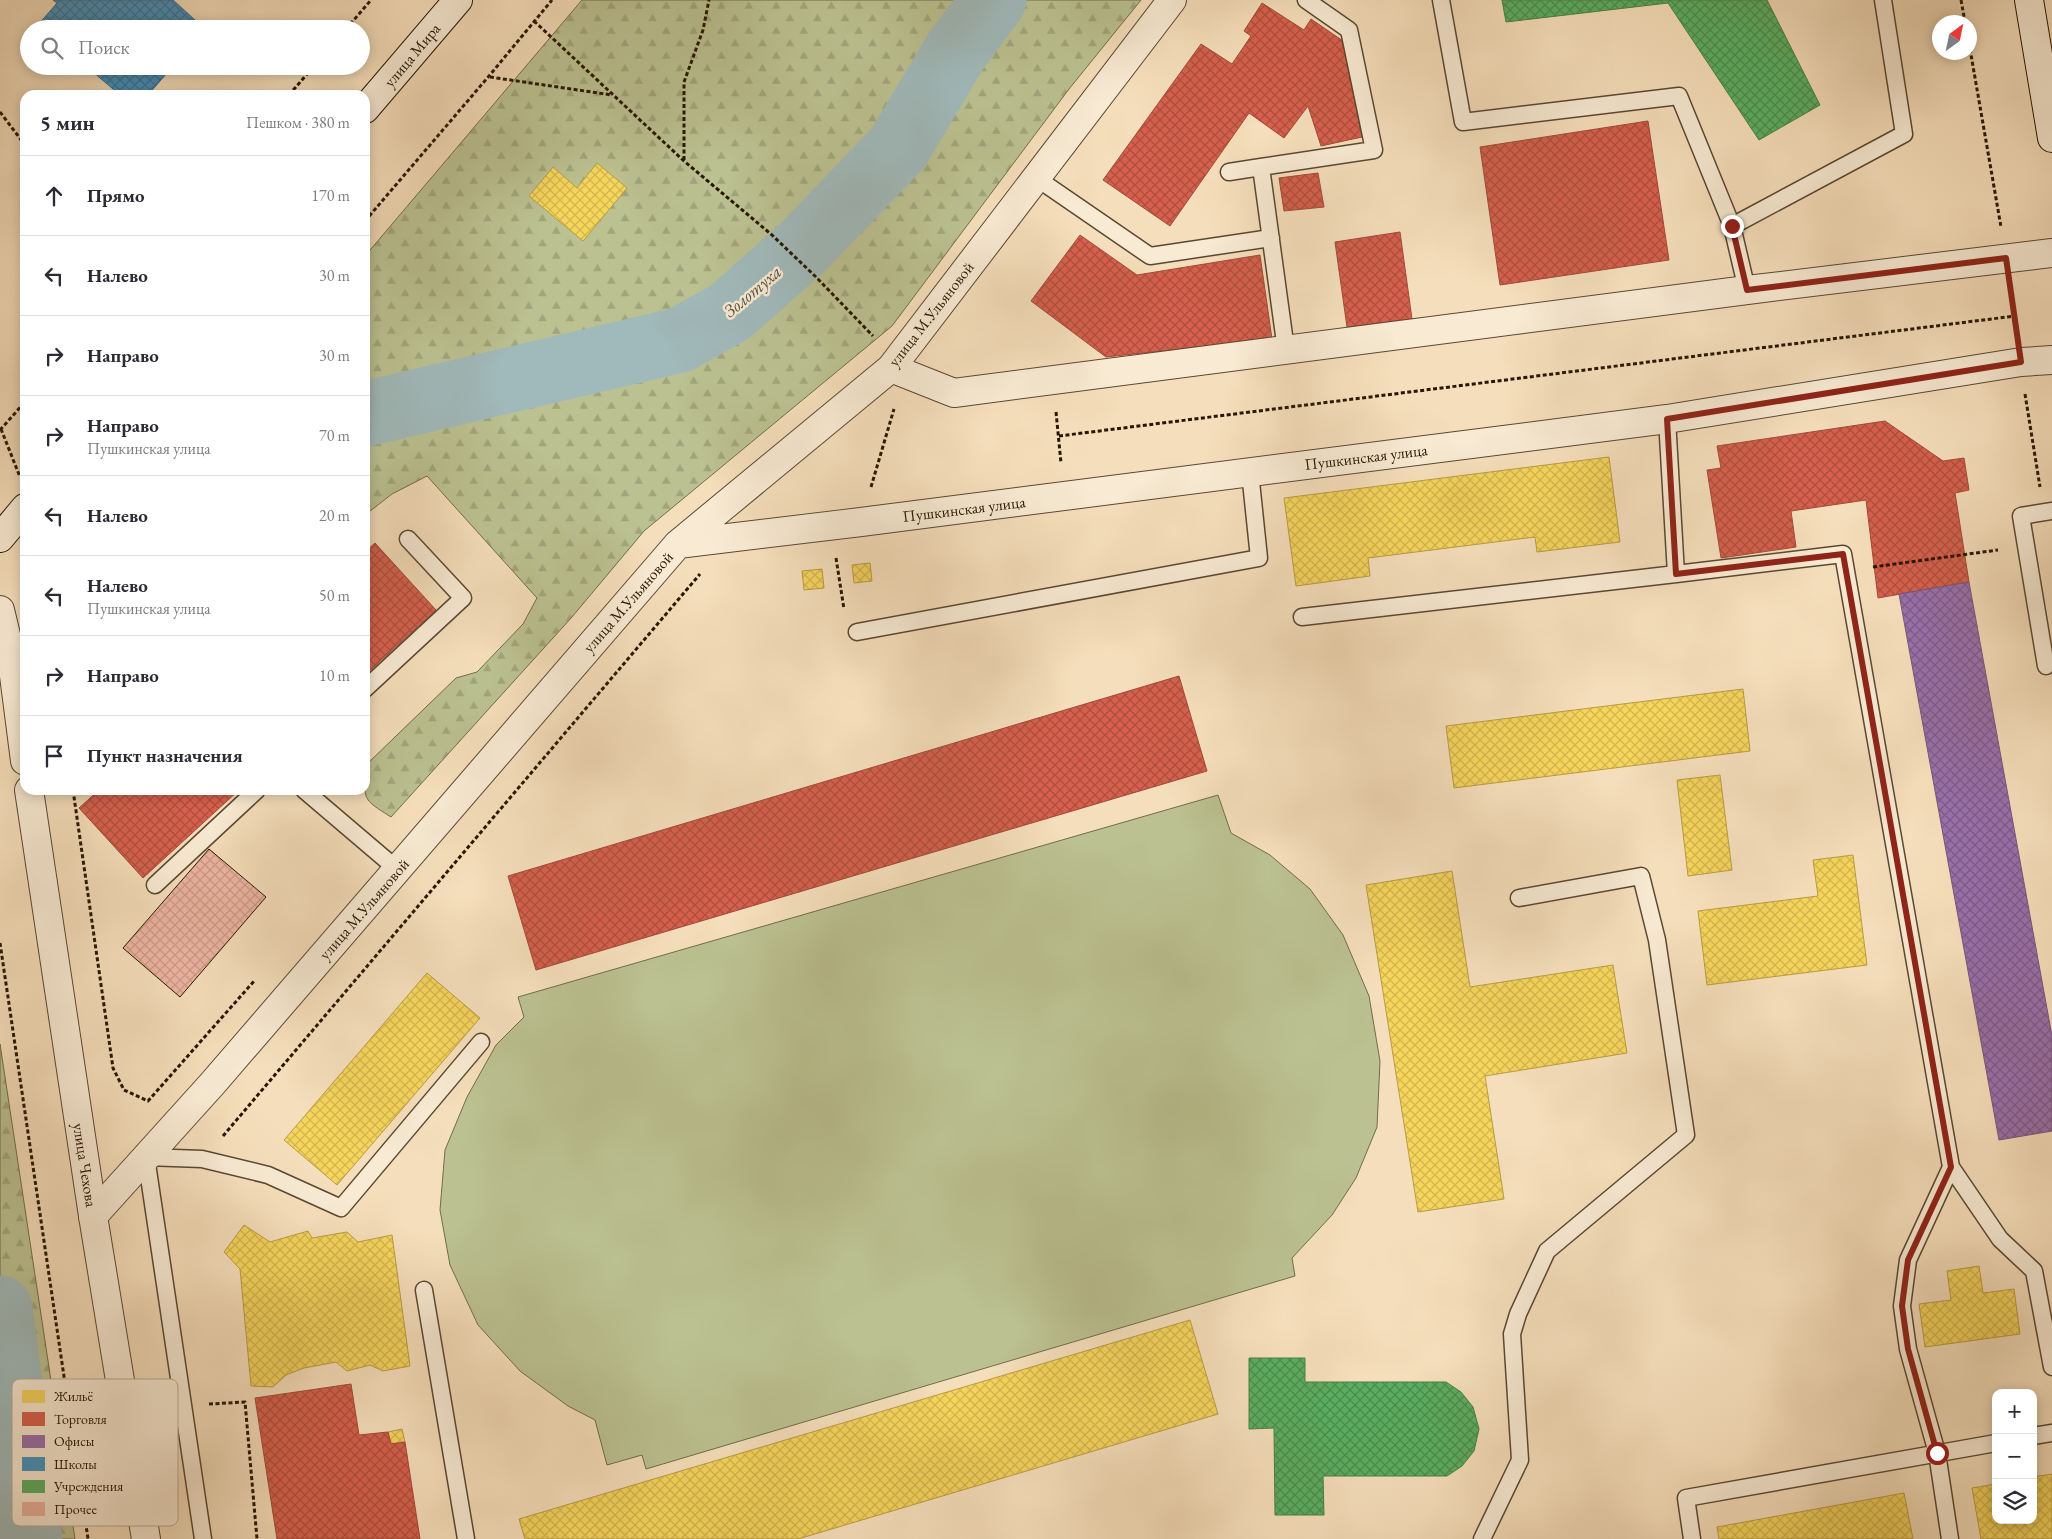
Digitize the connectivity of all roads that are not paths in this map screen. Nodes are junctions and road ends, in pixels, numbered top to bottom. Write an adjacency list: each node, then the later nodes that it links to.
1 (458, 0): 7 (street, улица Мира)
2 (1172, 0): 11 (street, улица М.Ульяновой)
3 (1306, 0): 9 (lane)
4 (1441, 0): 12 (lane)
5 (1883, 0): 12 (lane)
6 (2029, 0): 8 (street)
7 (370, 103)
8 (2052, 138)
9 (1261, 167): 10 (lane); 13 (lane)
10 (1229, 172)
11 (1035, 177): 13 (lane); 18 (street, улица М.Ульяновой)
12 (1732, 226): 15 (lane)
13 (1271, 238): 16 (lane)
14 (2052, 253): 15 (street)
15 (1747, 290): 16 (street)
16 (1286, 350): 18 (street)
17 (2052, 360): 19 (street, Пушкинская улица)
18 (891, 368): 25 (street, улица М.Ульяновой)
19 (1667, 419): 20 (street, Пушкинская улица); 26 (lane)
20 (1250, 472): 25 (street, Пушкинская улица); 29 (lane)
21 (2048, 512): 30 (lane)
22 (20, 514): 23 (street)
23 (0, 538)
24 (408, 540): 31 (lane)
25 (678, 544): 36 (street, улица М.Ульяновой)
26 (1676, 574): 28 (lane); 41 (lane)
27 (0, 610): 32 (street)
28 (1302, 618)
29 (857, 632)
30 (2046, 666)
31 (370, 684)
32 (20, 722)
33 (30, 795): 42 (street, улица Чехова)
34 (252, 795): 37 (lane)
35 (310, 795): 36 (lane)
36 (398, 870): 40 (street, улица М.Ульяновой)
37 (155, 885)
38 (1519, 898): 54 (lane)
39 (481, 1042): 40 (lane)
40 (146, 1157): 42 (street, улица М.Ульяновой); 52 (lane)
41 (1951, 1167): 44 (lane); 49 (lane)
42 (93, 1216): 45 (street, улица Чехова)
43 (424, 1290): 53 (lane)
44 (2052, 1367)
45 (120, 1379)
46 (2052, 1433): 47 (lane)
47 (2037, 1435)
48 (1992, 1444): 49 (lane)
49 (1937, 1453): 55 (lane); 56 (lane)
50 (144, 1526): 51 (street, улица Чехова)
51 (146, 1539)
52 (203, 1539)
53 (466, 1539)
54 (1482, 1539)
55 (1692, 1539)
56 (1950, 1539)

